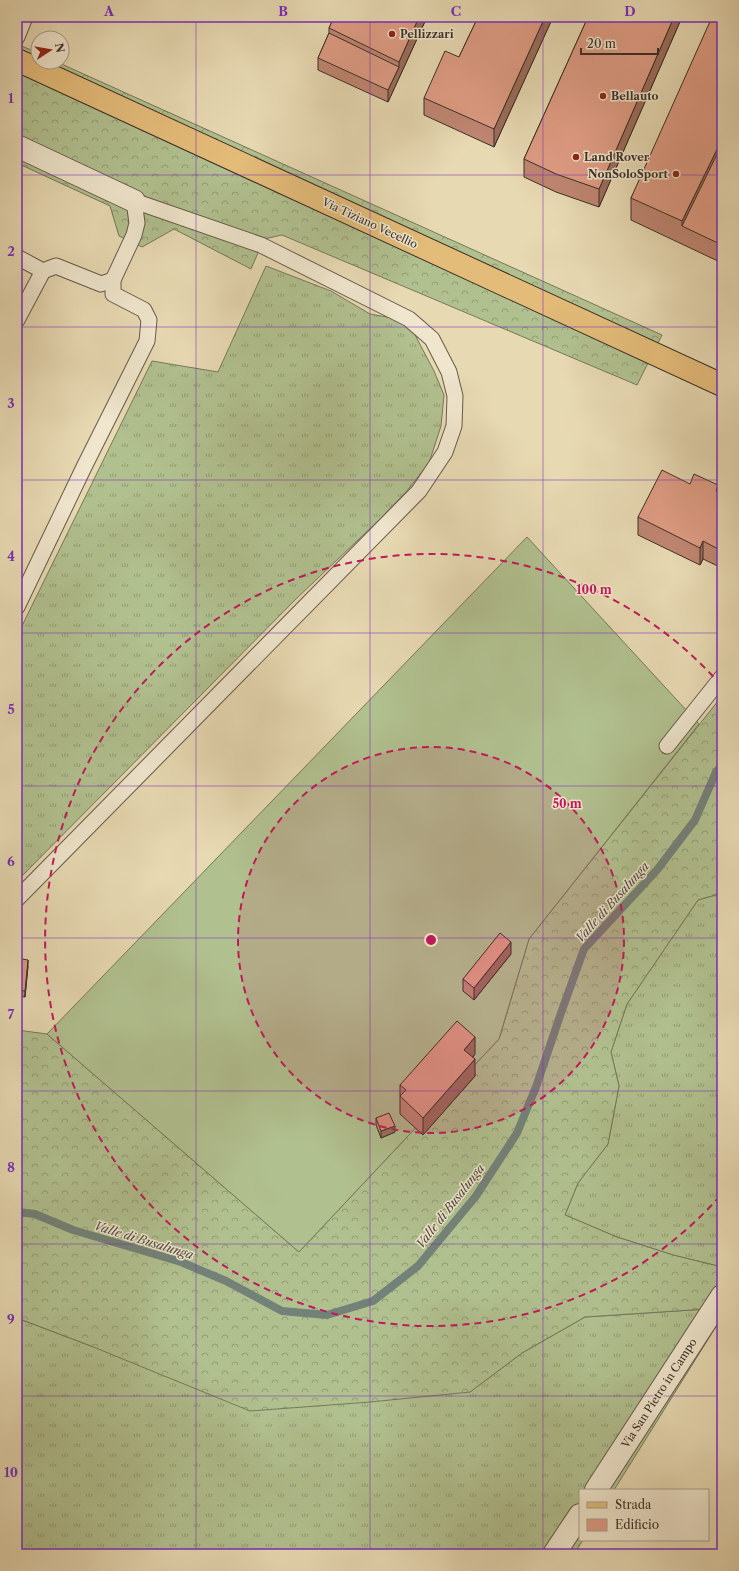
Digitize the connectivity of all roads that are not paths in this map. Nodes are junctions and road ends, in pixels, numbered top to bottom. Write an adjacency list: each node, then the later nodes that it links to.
1 (25, 17): 2 (lane)
2 (17, 37)
3 (17, 60): 10 (main road, Via Tiziano Vecellio)
4 (17, 146): 5 (street)
5 (134, 201): 8 (lane); 14 (lane)
6 (17, 257): 7 (lane)
7 (42, 271): 8 (lane); 9 (lane)
8 (113, 280): 11 (lane)
9 (17, 320)
10 (722, 385)
11 (17, 607)
12 (722, 677): 13 (lane)
13 (667, 746)
14 (17, 899)
15 (722, 1296): 16 (street, Via San Pietro in Campo)
16 (597, 1489)
17 (579, 1516): 18 (street)
18 (554, 1554)

